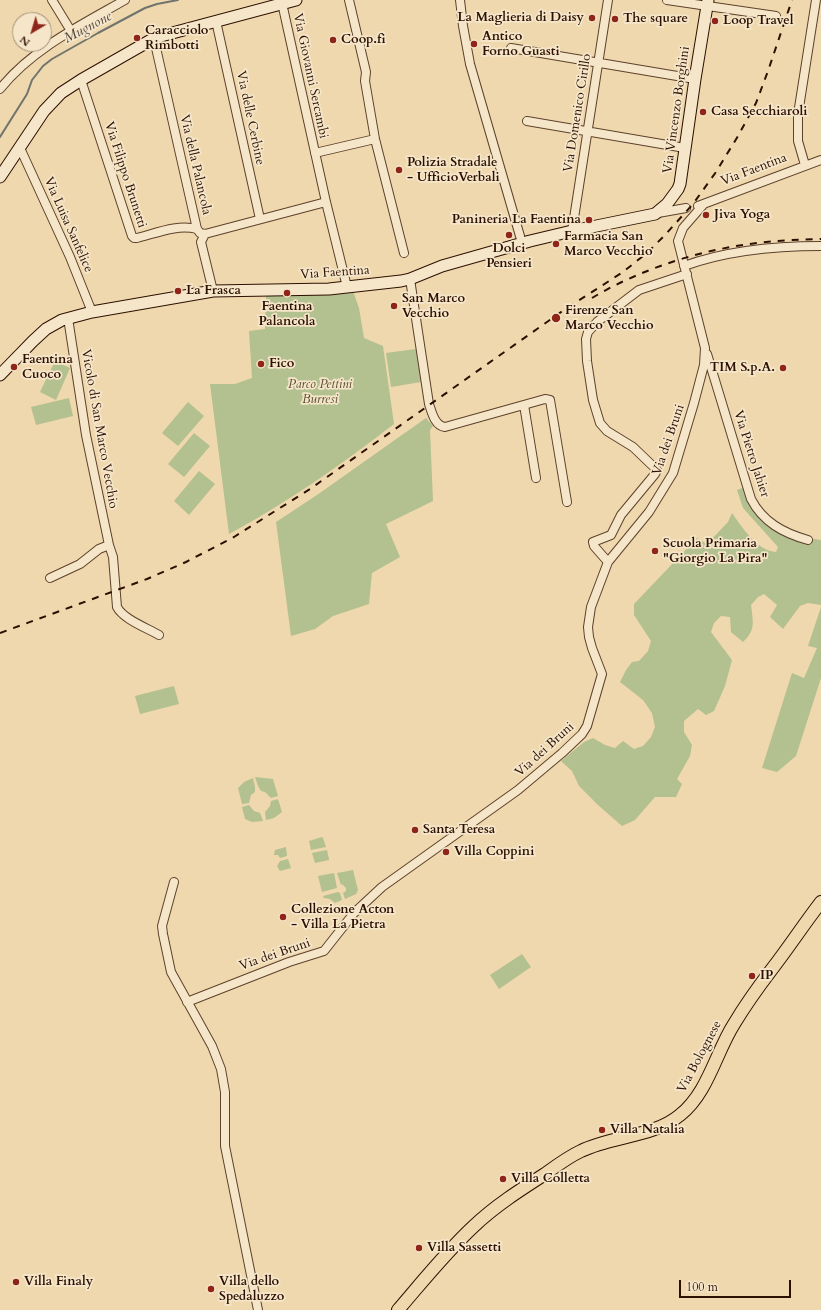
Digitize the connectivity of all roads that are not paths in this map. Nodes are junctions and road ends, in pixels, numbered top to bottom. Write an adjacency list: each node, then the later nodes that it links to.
1 (52, 0): 13 (street)
2 (124, 0): 13 (street)
3 (296, 0): 9 (street)
4 (349, 0): 22 (street)
5 (460, 0): 37 (street)
6 (608, 0): 16 (street, Via Domenico Cirillo)
7 (667, 0): 10 (street)
8 (816, 0): 27 (street)
9 (282, 3): 12 (street); 25 (street, Via Giovanni Sercambi)
10 (708, 3): 11 (street); 17 (street, Via Vincenzo Borghini)
11 (776, 16)
12 (216, 21): 14 (street); 33 (street, Via delle Cerbine)
13 (71, 31): 19 (street)
14 (154, 39): 18 (street); 34 (street, Via della Palancola)
15 (511, 48): 16 (street)
16 (599, 62): 17 (street); 21 (street, Via Domenico Cirillo)
17 (695, 79): 24 (street, Via Vincenzo Borghini)
18 (81, 80): 23 (street); 34 (street, Via Filippo Brunetti)
19 (0, 89)
20 (527, 121): 21 (street)
21 (587, 131): 24 (street); 35 (street, Via Domenico Cirillo)
22 (375, 139): 25 (street, Via Giovanni Sercambi); 39 (street)
23 (20, 148): 28 (street); 44 (street, Via Luisa Sanfelice)
24 (685, 148): 32 (street, Via Vincenzo Borghini)
25 (315, 153): 29 (street, Via Giovanni Sercambi)
26 (821, 160): 27 (street, Via Faentina)
27 (805, 165): 30 (street, Via Faentina)
28 (0, 177)
29 (326, 202): 33 (street); 42 (street, Via Giovanni Sercambi)
30 (700, 205): 40 (street, Via dei Bruni)
31 (686, 208): 32 (street, Via Faentina)
32 (655, 214): 35 (street, Via Faentina)
33 (260, 219): 36 (street)
34 (197, 229): 36 (street, Via della Palancola)
35 (572, 231): 37 (street, Via Faentina)
36 (205, 234): 43 (street, Via della Palancola)
37 (522, 243): 41 (street, Via Faentina)
38 (821, 246): 40 (street)
39 (404, 253)
40 (686, 270): 46 (street, Via dei Bruni); 49 (street)
41 (410, 279): 42 (street, Via Faentina); 48 (street)
42 (347, 287): 43 (street, Via Faentina)
43 (213, 291): 44 (street, Via Faentina)
44 (92, 312): 45 (street, Via Faentina)
45 (68, 318): 47 (street, Via Faentina); 54 (street, Vicolo di San Marco Vecchio)
46 (705, 348): 51 (street, Via dei Bruni); 53 (street, Via Pietro Jahier)
47 (0, 375)
48 (524, 405): 50 (street); 52 (street)
49 (657, 470): 51 (street); 55 (street)
50 (536, 478)
51 (670, 478): 55 (street, Via dei Bruni)
52 (567, 502)
53 (808, 540)
54 (109, 544): 56 (street); 57 (street, Vicolo di San Marco Vecchio)
55 (608, 562): 60 (street, Via dei Bruni)
56 (50, 578)
57 (158, 635)
58 (174, 882): 60 (street)
59 (821, 902): 62 (main road, Via Bolognese)
60 (187, 1002): 61 (street)
61 (258, 1310)
62 (398, 1310)

